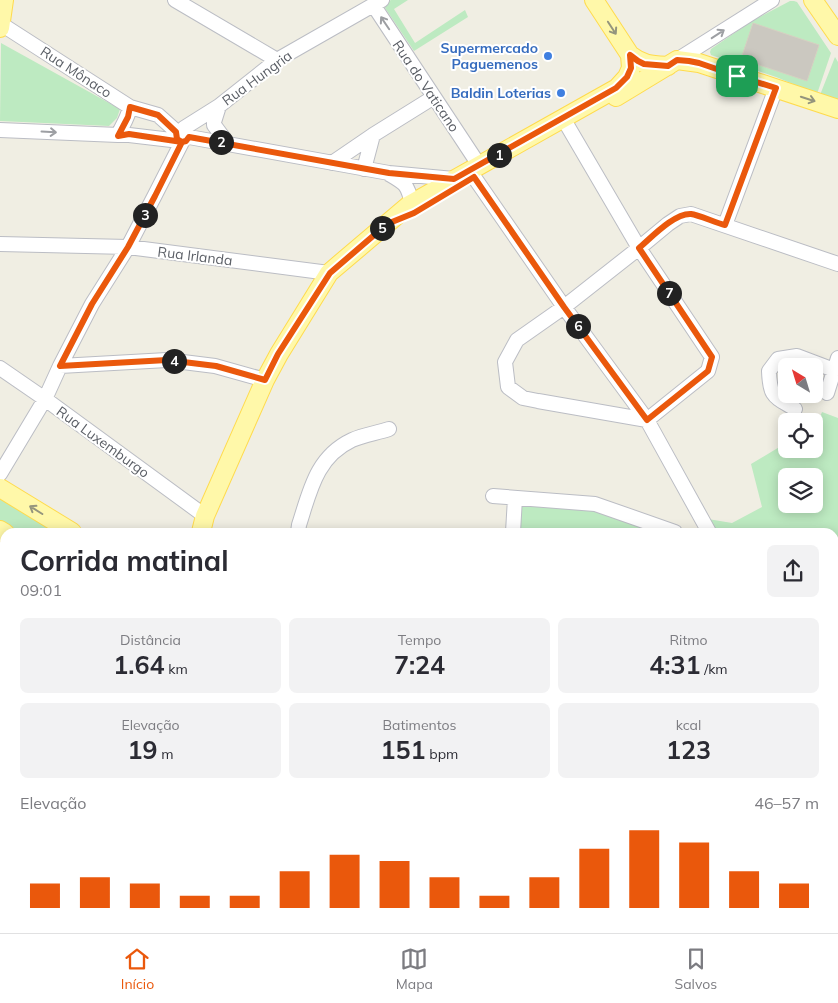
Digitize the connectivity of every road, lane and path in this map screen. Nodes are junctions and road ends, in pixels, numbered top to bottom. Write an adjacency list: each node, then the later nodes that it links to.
1 (4, 0): 7 (main road)
2 (594, 0): 9 (main road, one-way to 9)
3 (772, 0): 11 (street, one-way to 3)
4 (813, 0): 8 (main road)
5 (179, 1): 10 (street)
6 (378, 3): 10 (street, Rua Hungria); 13 (street, Rua do Vaticano, one-way to 6)
7 (1, 26): 15 (street, Rua Mônaco)
8 (838, 36)
9 (630, 55): 11 (main road); 25 (main road)
10 (277, 60): 14 (street, Rua Hungria)
11 (672, 64): 12 (main road); 17 (main road)
12 (776, 88): 16 (main road, one-way to 16); 30 (street)
13 (434, 97): 19 (street); 25 (street, Rua do Vaticano)
14 (219, 106): 21 (street, Rua Hungria); 22 (street)
15 (130, 107): 20 (street); 21 (street, Rua Mônaco)
16 (838, 109)
17 (567, 125): 25 (main road); 33 (street)
18 (0, 130): 20 (street, one-way to 20)
19 (373, 135): 23 (street); 24 (street)
20 (118, 136): 21 (street)
21 (182, 136): 22 (street); 32 (street)
22 (228, 144): 23 (street)
23 (332, 163): 24 (street)
24 (364, 169): 26 (street)
25 (477, 171): 27 (main road); 29 (main road); 36 (street, Rua do Vaticano)
26 (389, 173): 27 (street); 28 (street)
27 (454, 179): 28 (main road)
28 (412, 203): 29 (main road)
29 (387, 224): 35 (main road)
30 (725, 225): 33 (street); 34 (street)
31 (0, 244): 32 (street, Rua Irlanda)
32 (128, 247): 35 (street, Rua Irlanda); 38 (street)
33 (639, 248): 36 (street); 44 (street)
34 (838, 264)
35 (330, 273): 40 (main road)
36 (564, 307): 44 (street, Rua do Vaticano); 44 (street)
37 (836, 364): 41 (street); 43 (street)
38 (60, 366): 40 (street); 42 (street)
39 (0, 368): 42 (street, Rua Luxemburgo)
40 (265, 380): 50 (main road)
41 (827, 393)
42 (45, 400): 46 (street); 50 (street, Rua Luxemburgo)
43 (795, 409)
44 (647, 420): 55 (street, Rua do Vaticano)
45 (389, 429): 52 (street)
46 (0, 474)
47 (0, 488): 51 (main road, one-way to 47)
48 (493, 496): 49 (street)
49 (515, 498): 53 (street); 54 (street)
50 (203, 524)
51 (65, 528)
52 (299, 528)
53 (513, 528)
54 (664, 528)
55 (707, 528)

